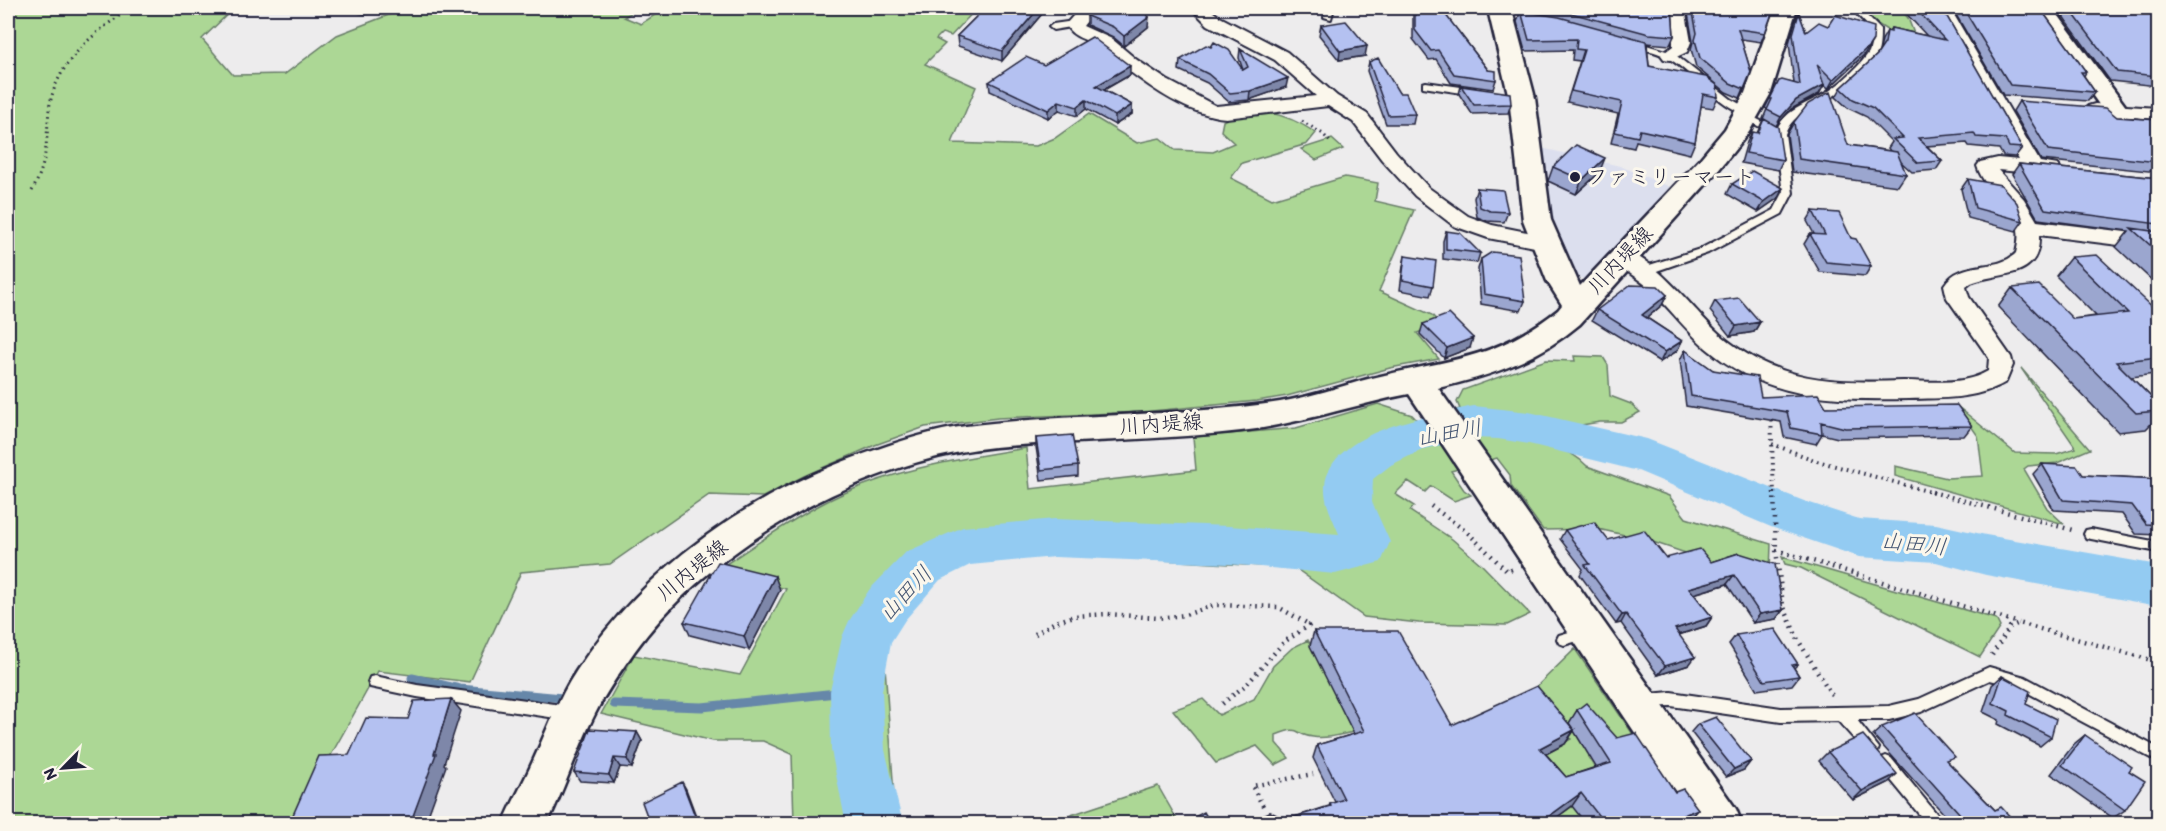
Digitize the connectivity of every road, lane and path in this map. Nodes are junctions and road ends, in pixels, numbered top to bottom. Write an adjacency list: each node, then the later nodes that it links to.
1 (131, 8): 28 (path)
2 (1089, 8): 10 (street)
3 (1199, 8): 16 (street)
4 (1677, 8): 13 (street)
5 (1786, 8): 22 (main road, 川内堤線)
6 (1855, 8): 24 (lane)
7 (1942, 8): 17 (street)
8 (2042, 8): 20 (main road)
9 (1503, 12): 30 (main road)
10 (1074, 24): 11 (lane); 16 (street)
11 (1053, 27)
12 (1624, 42): 13 (lane)
13 (1670, 55): 22 (lane)
14 (1426, 85): 15 (lane)
15 (1491, 94)
16 (1331, 100): 30 (street)
17 (1997, 102): 18 (street); 26 (street)
18 (2020, 104)
19 (2078, 109): 20 (street)
20 (2116, 111): 21 (street)
21 (2158, 114)
22 (1748, 115): 24 (lane); 32 (main road, 川内堤線)
23 (1302, 121): 25 (path)
24 (1780, 134): 32 (lane)
25 (1331, 143)
26 (2033, 167): 27 (street); 29 (street)
27 (2067, 170)
28 (32, 191)
29 (2029, 227): 31 (street); 34 (street)
30 (1545, 242): 33 (main road)
31 (2158, 243)
32 (1633, 264): 33 (main road, 川内堤線); 34 (street)
33 (1578, 306): 35 (main road, 川内堤線)
34 (1770, 378): 36 (path)
35 (1426, 395): 41 (main road); 50 (main road, 川内堤線)
36 (1772, 447): 38 (path); 40 (path)
37 (1431, 506): 41 (path)
38 (2091, 534): 39 (lane)
39 (2158, 547)
40 (1776, 548): 42 (path); 49 (path)
41 (1541, 561): 47 (main road)
42 (2019, 623): 44 (path); 45 (path)
43 (1035, 634): 48 (path)
44 (2158, 662)
45 (1989, 674): 49 (lane); 51 (lane)
46 (375, 682): 50 (lane)
47 (1636, 700): 49 (lane); 55 (main road)
48 (1222, 704)
49 (1841, 713): 56 (lane)
50 (576, 714): 54 (main road, 川内堤線)
51 (2158, 755)
52 (1313, 774): 53 (path)
53 (1270, 822)
54 (524, 824)
55 (1721, 824)
56 (1937, 824)

